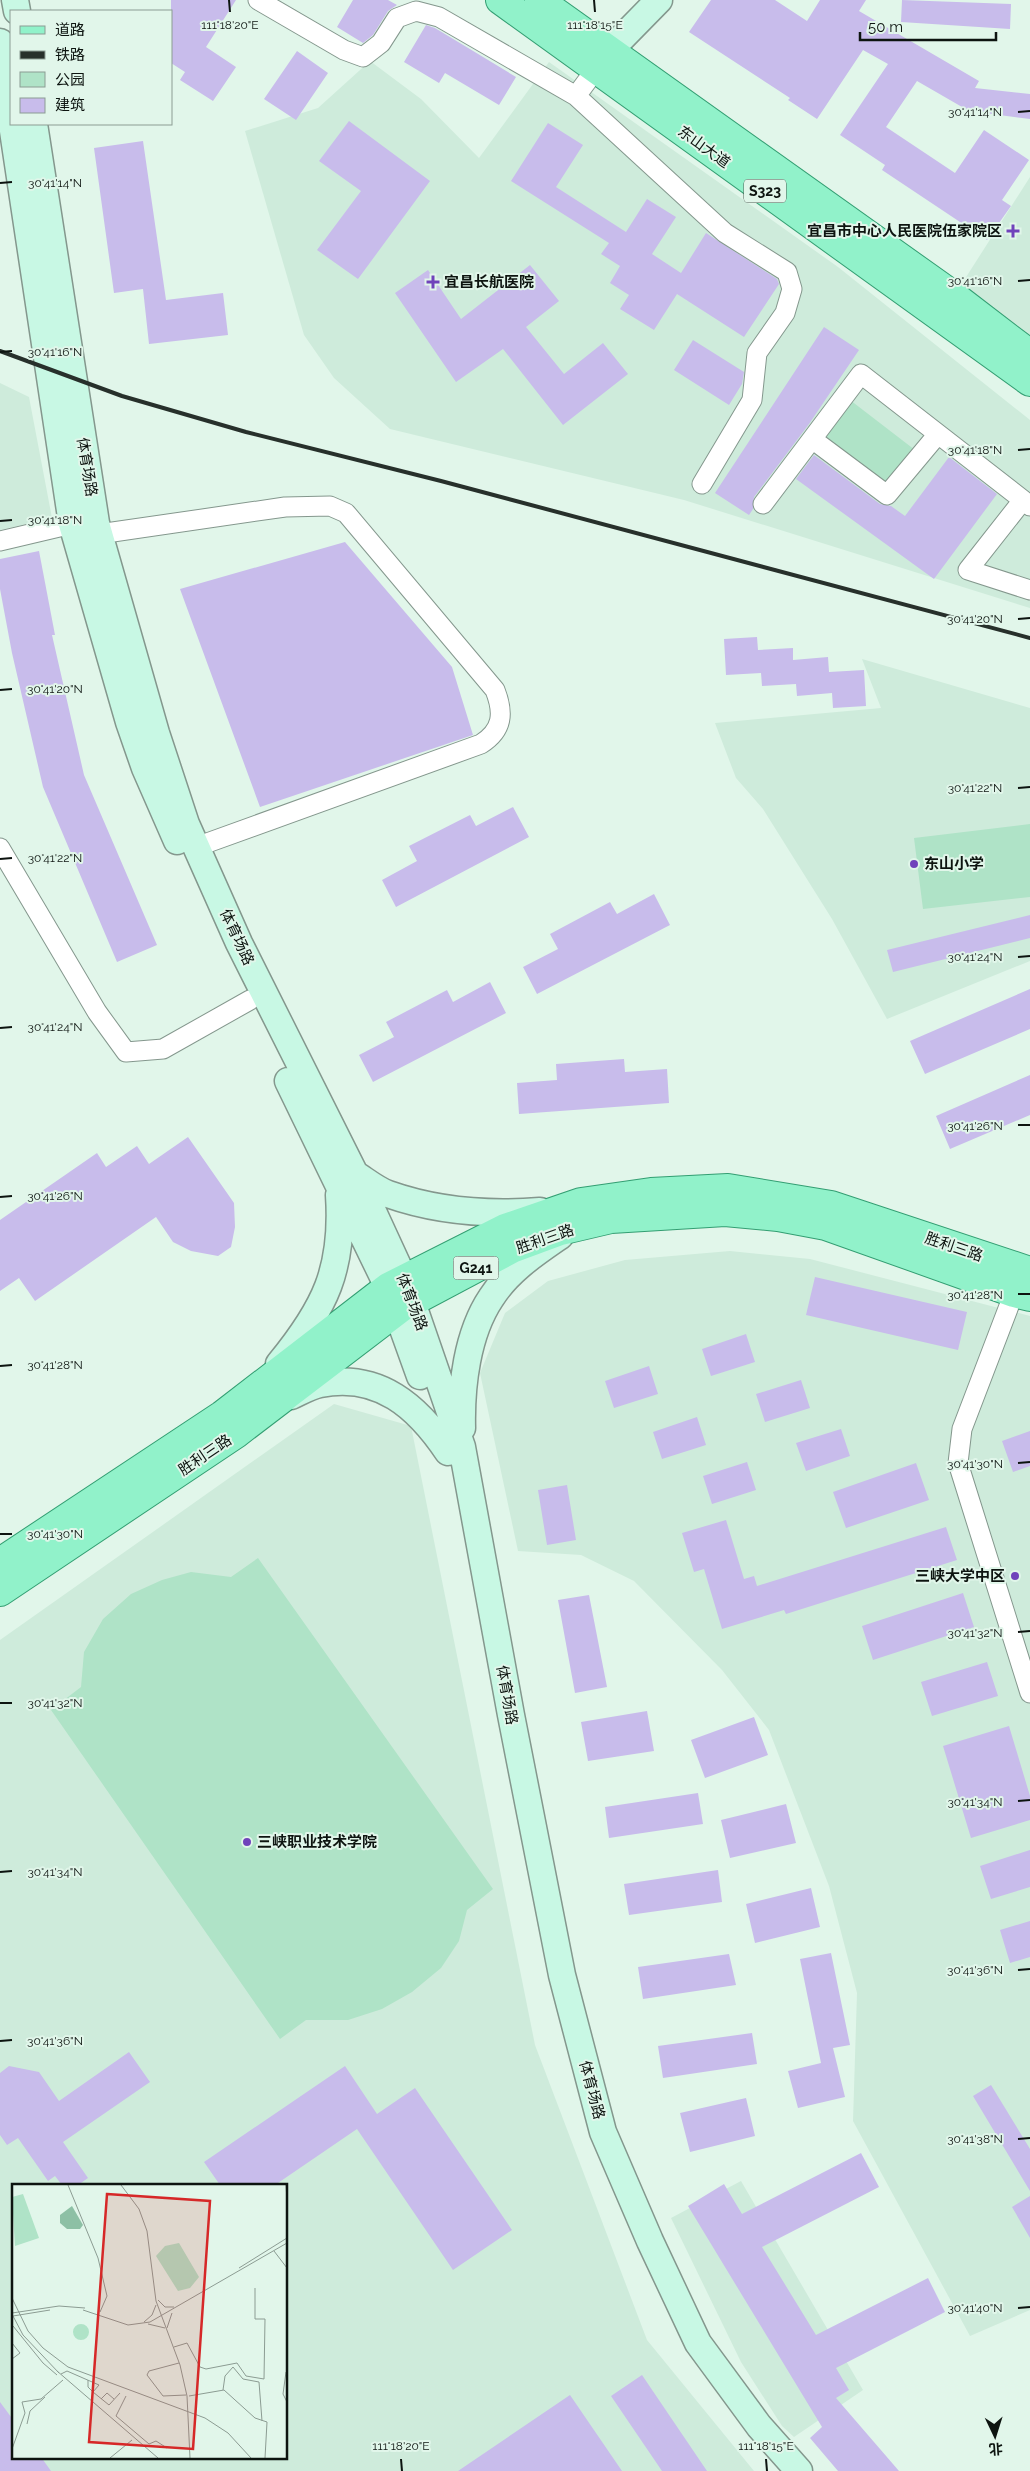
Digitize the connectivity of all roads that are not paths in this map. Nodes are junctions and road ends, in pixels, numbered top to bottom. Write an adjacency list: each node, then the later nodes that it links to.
1 (258, 0): 8 (street)
2 (500, 0): 7 (main road, 东山大道 / S323)
3 (539, 0): 7 (main road, 东山大道 / S323)
4 (636, 0): 7 (main road)
5 (659, 0): 7 (main road)
6 (0, 42): 9 (main road)
7 (600, 53): 8 (street); 12 (main road, 东山大道 / S323); 13 (main road, 东山大道 / S323)
8 (576, 96): 16 (street)
9 (10, 111)
10 (12, 125): 19 (main road, 体育场路)
11 (34, 125): 20 (main road, 体育场路)
12 (1030, 354)
13 (1030, 382)
14 (938, 434): 15 (street); 15 (street); 17 (street)
15 (812, 439): 18 (street)
16 (702, 484)
17 (1026, 503): 22 (street)
18 (763, 504)
19 (72, 524): 21 (street); 25 (main road, 体育场路)
20 (99, 534): 23 (main road, 体育场路); 23 (street)
21 (0, 542)
22 (1030, 590)
23 (196, 847): 26 (main road, 体育场路)
24 (0, 848): 25 (street)
25 (250, 1000): 26 (main road, 体育场路)
26 (347, 1179): 27 (main road); 29 (main road, 体育场路); 31 (main road)
27 (568, 1218): 28 (main road, 胜利三路 / G241); 29 (main road, 胜利三路 / G241); 30 (main road, 胜利三路 / G241); 32 (main road)
28 (1030, 1271)
29 (400, 1295): 31 (main road, 胜利三路 / G241); 32 (main road, 体育场路)
30 (1022, 1295): 35 (street)
31 (272, 1391): 32 (main road); 33 (main road, 胜利三路 / G241); 34 (main road, 胜利三路 / G241)
32 (455, 1449): 36 (main road, 体育场路); 37 (main road, 体育场路)
33 (0, 1562)
34 (0, 1592)
35 (1030, 1693)
36 (777, 2471)
37 (799, 2471)

